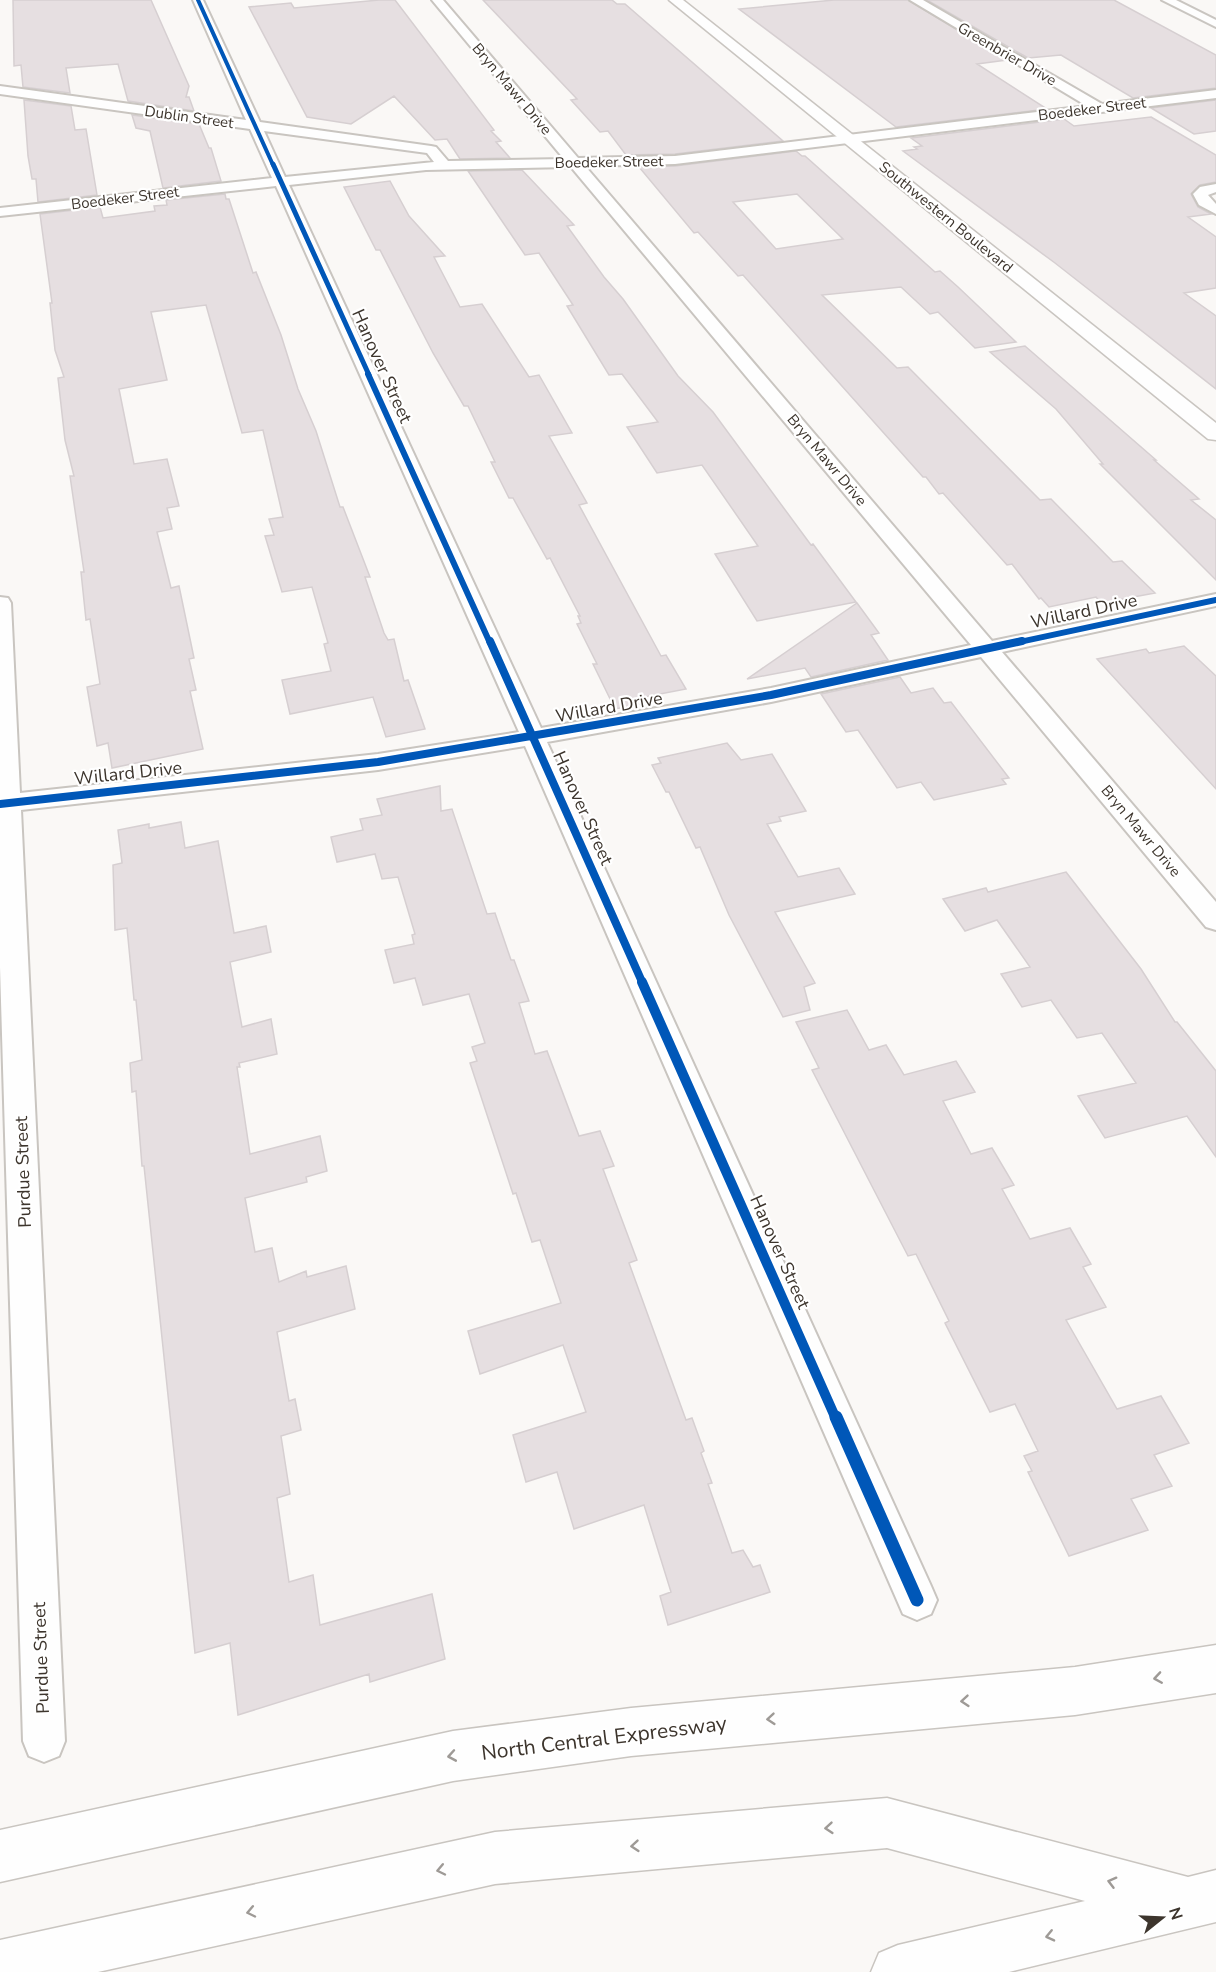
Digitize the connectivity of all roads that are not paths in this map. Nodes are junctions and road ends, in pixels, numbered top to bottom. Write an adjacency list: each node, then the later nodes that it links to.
1 (198, 0): 10 (street, Hanover Street)
2 (437, 0): 12 (street, Bryn Mawr Drive)
3 (675, 0): 11 (main road, Southwestern Boulevard)
4 (915, 0): 9 (street, Greenbrier Drive)
5 (1167, 0): 6 (street)
6 (1216, 24)
7 (0, 90): 10 (street, Dublin Street)
8 (1216, 94): 9 (street, Boedeker Street)
9 (1099, 108): 11 (street, Boedeker Street)
10 (254, 126): 13 (street, Dublin Street); 14 (street, Hanover Street)
11 (850, 140): 12 (street, Boedeker Street); 18 (main road, Southwestern Boulevard)
12 (576, 163): 13 (street, Boedeker Street); 21 (street, Bryn Mawr Drive)
13 (444, 165): 14 (street, Boedeker Street)
14 (280, 180): 17 (street, Boedeker Street); 22 (street, Hanover Street)
15 (1216, 189): 16 (street)
16 (1216, 210)
17 (0, 213)
18 (1212, 427)
19 (1216, 600): 21 (street, Willard Drive)
20 (0, 603): 23 (street, Purdue Street)
21 (987, 648): 22 (street, Willard Drive); 24 (street, Bryn Mawr Drive)
22 (533, 737): 23 (street, Willard Drive); 25 (street, Hanover Street)
23 (4, 803): 27 (street, Purdue Street)
24 (1216, 920)
25 (917, 1600)
26 (1216, 1669): 28 (main road, North Central Expressway, one-way to 28)
27 (44, 1741)
28 (0, 1856)
29 (1202, 1899): 30 (main road, one-way to 30); 31 (main road, one-way to 31)
30 (0, 1967)
31 (898, 1972)

